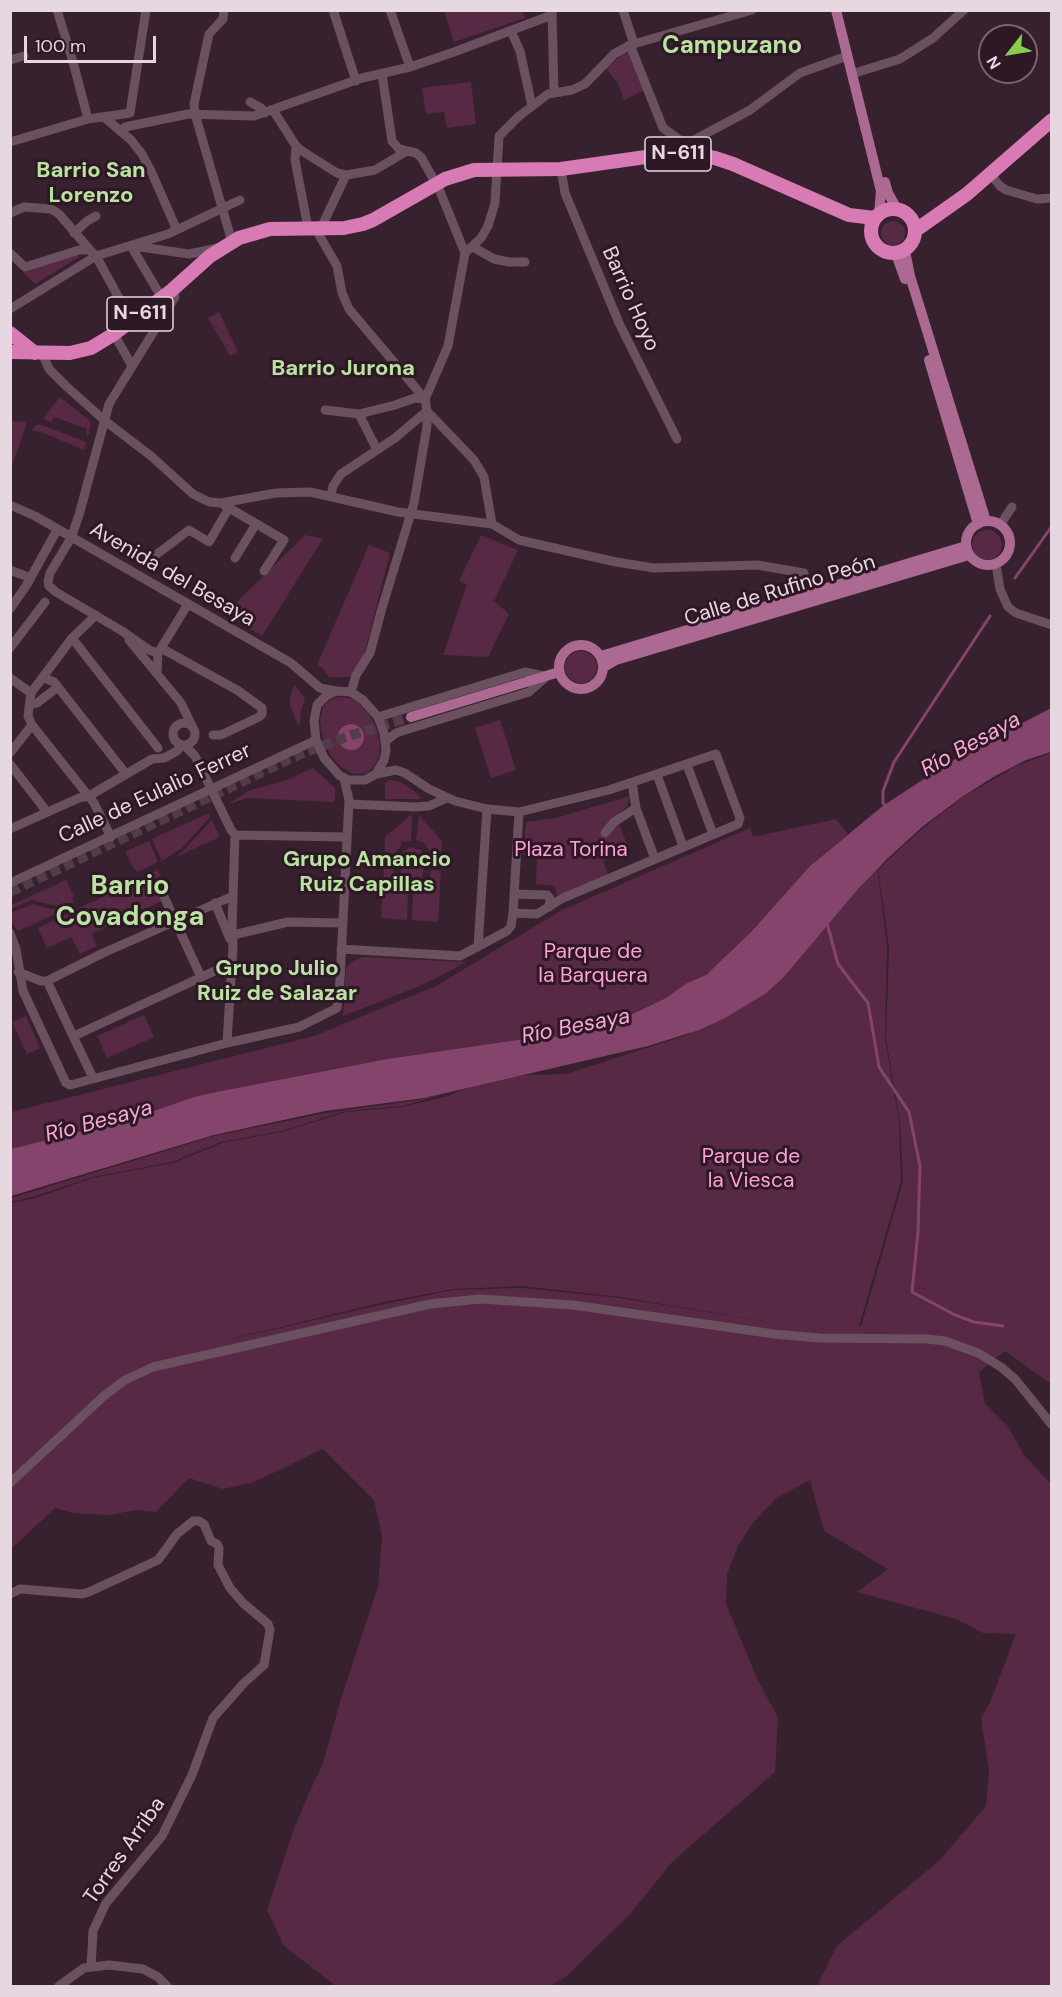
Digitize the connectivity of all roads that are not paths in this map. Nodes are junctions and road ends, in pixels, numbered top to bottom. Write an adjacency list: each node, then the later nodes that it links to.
1 (57, 10): 27 (street)
2 (146, 10): 26 (street)
3 (224, 10): 24 (street)
4 (333, 10): 20 (street)
5 (390, 10): 17 (street)
6 (623, 10): 13 (street)
7 (836, 10): 15 (main road)
8 (843, 10): 18 (main road)
9 (964, 10): 18 (street)
10 (751, 11): 13 (street)
11 (552, 13): 12 (street); 21 (street)
12 (511, 31): 17 (street); 23 (street)
13 (632, 45): 21 (street); 32 (street)
14 (24, 56): 16 (street)
15 (847, 56): 32 (street); 46 (main road)
16 (10, 60)
17 (410, 67): 19 (street)
18 (858, 72): 42 (main road)
19 (382, 74): 20 (street); 33 (street)
20 (356, 81): 25 (street)
21 (554, 93): 23 (street)
22 (250, 102): 25 (street)
23 (532, 106): 34 (street)
24 (195, 109): 25 (street); 29 (street); 41 (street)
25 (269, 112): 31 (street)
26 (104, 117): 27 (street); 29 (street)
27 (88, 119): 30 (street)
28 (1052, 120): 37 (highway)
29 (120, 130): 48 (street)
30 (10, 142)
31 (296, 146): 36 (street); 49 (street)
32 (687, 150): 35 (highway, N-611); 44 (highway, N-611)
33 (407, 151): 36 (street); 38 (street)
34 (496, 169): 35 (highway, N-611); 38 (highway, N-611); 55 (street)
35 (561, 169): 73 (street, Barrio Hoyo)
36 (346, 175): 49 (street)
37 (991, 175): 39 (street); 47 (highway)
38 (436, 184): 49 (highway, N-611); 55 (street)
39 (1052, 198)
40 (240, 200): 41 (street)
41 (223, 208): 48 (street); 53 (street)
42 (897, 209): 46 (highway, N-611); 47 (highway)
43 (10, 213): 51 (street)
44 (849, 215): 46 (highway, N-611); 50 (highway, N-611)
45 (96, 216): 51 (street)
46 (877, 216): 50 (highway)
47 (914, 224): 56 (highway)
48 (176, 228): 52 (street)
49 (315, 228): 53 (highway, N-611); 68 (street)
50 (871, 232): 56 (highway, N-611)
51 (74, 233): 58 (street)
52 (149, 243): 53 (street); 54 (street)
53 (227, 245): 60 (highway, N-611)
54 (131, 246): 58 (street); 60 (street)
55 (469, 250): 59 (street); 68 (street)
56 (901, 252): 80 (main road)
57 (10, 253): 58 (street)
58 (93, 253): 61 (street); 62 (street)
59 (525, 262)
60 (167, 294): 62 (highway, N-611); 67 (street)
61 (10, 309)
62 (131, 320): 64 (highway, N-611)
63 (10, 333): 66 (highway)
64 (114, 334): 66 (highway, N-611); 67 (street)
65 (10, 352): 66 (highway, N-611)
66 (39, 353): 72 (street)
67 (132, 366): 72 (street)
68 (424, 399): 70 (street); 71 (street)
69 (325, 410): 71 (street)
70 (427, 411): 74 (street); 79 (street); 82 (street)
71 (359, 414): 74 (street)
72 (104, 420): 77 (street); 85 (street)
73 (677, 439)
74 (377, 450): 75 (street)
75 (331, 495): 77 (street); 79 (street)
76 (10, 506): 84 (street, Avenida del Besaya)
77 (225, 506): 81 (street); 88 (street)
78 (1012, 507): 83 (street)
79 (411, 514): 82 (street); 113 (street)
80 (982, 523): 83 (main road); 86 (main road)
81 (256, 524): 87 (street); 91 (street)
82 (492, 524): 92 (street)
83 (1000, 525): 89 (main road)
84 (57, 530): 85 (street, Avenida del Besaya); 93 (street)
85 (71, 538): 95 (street, Avenida del Besaya); 97 (street)
86 (968, 550): 89 (main road); 103 (main road, Calle de Rufino Peón); 104 (main road, Calle de Rufino Peón)
87 (235, 558)
88 (145, 563)
89 (996, 564): 98 (street)
90 (10, 570): 93 (street)
91 (264, 571)
92 (804, 573)
93 (31, 578): 96 (street)
94 (45, 602): 101 (street)
95 (188, 604): 102 (street); 110 (street, Avenida del Besaya)
96 (10, 609)
97 (96, 615): 99 (street); 100 (street)
98 (1052, 625)
99 (122, 631): 102 (street); 106 (street)
100 (72, 638): 109 (street); 127 (street)
101 (10, 648)
102 (160, 650): 106 (street); 123 (street)
103 (601, 656): 104 (main road); 105 (main road)
104 (604, 667): 105 (main road)
105 (560, 672): 107 (main road)
106 (157, 675): 115 (street)
107 (546, 676): 118 (street); 119 (main road); 125 (street)
108 (10, 678): 114 (street)
109 (44, 678): 111 (street); 114 (street)
110 (311, 682): 112 (street, Avenida del Besaya); 117 (street)
111 (58, 687): 116 (street); 135 (street)
112 (336, 692): 113 (street); 117 (street)
113 (351, 692): 118 (street)
114 (31, 693): 116 (street)
115 (176, 698): 121 (street); 122 (street)
116 (29, 705): 120 (street)
117 (317, 705): 124 (street)
118 (378, 717): 125 (street)
119 (411, 717)
120 (32, 725): 128 (street); 142 (street)
121 (175, 731): 122 (street); 126 (street); 127 (street)
122 (194, 733): 126 (street); 130 (street)
123 (213, 735)
124 (316, 740): 138 (street); 141 (street, Calle de Eulalio Ferrer)
125 (386, 741): 129 (street)
126 (183, 745): 130 (street); 131 (street)
127 (159, 748): 131 (street)
128 (10, 753)
129 (386, 754): 134 (street); 136 (street)
130 (195, 756): 141 (street)
131 (152, 759): 135 (street)
132 (10, 764): 147 (street)
133 (687, 765): 137 (street); 151 (street); 151 (street)
134 (405, 773): 136 (street); 143 (street)
135 (126, 774): 142 (street)
136 (376, 774): 139 (street)
137 (657, 776): 140 (street); 155 (street)
138 (344, 778): 139 (street); 144 (street)
139 (360, 781): 144 (street)
140 (632, 783): 145 (street); 148 (street)
141 (211, 790): 152 (street); 153 (street, Calle de Eulalio Ferrer)
142 (89, 796): 147 (street); 153 (street)
143 (447, 798): 144 (street); 146 (street)
144 (349, 802): 154 (street)
145 (636, 808): 150 (street); 156 (street)
146 (487, 810): 148 (street); 169 (street)
147 (47, 812): 149 (street)
148 (519, 812): 159 (street)
149 (10, 829)
150 (605, 833)
151 (713, 834): 155 (street)
152 (235, 835): 154 (street); 160 (street)
153 (111, 837): 157 (street, Calle de Eulalio Ferrer)
154 (346, 837): 165 (street)
155 (683, 846): 156 (street)
156 (655, 859): 162 (street)
157 (10, 883)
158 (160, 888): 164 (street)
159 (514, 894): 162 (street); 163 (street)
160 (233, 896): 161 (street); 167 (street)
161 (215, 903): 164 (street); 168 (street)
162 (549, 907): 163 (street)
163 (513, 913): 169 (street)
164 (175, 920): 173 (street); 174 (street)
165 (342, 923): 167 (street); 170 (street)
166 (10, 933): 172 (street)
167 (232, 935): 168 (street)
168 (233, 947): 171 (street)
169 (478, 947): 170 (street)
170 (341, 949): 177 (street)
171 (232, 963): 173 (street); 177 (street)
172 (18, 972): 174 (street); 175 (street)
173 (201, 977): 176 (street)
174 (44, 981): 175 (street); 176 (street)
175 (23, 991): 178 (street)
176 (74, 1036): 178 (street)
177 (227, 1043): 178 (street)
178 (93, 1078)
179 (1052, 1425): 180 (street)
180 (10, 1483)
181 (10, 1594): 182 (street, Torres Arriba)
182 (92, 1966): 183 (street); 184 (street)
183 (59, 1986)
184 (167, 1986)

